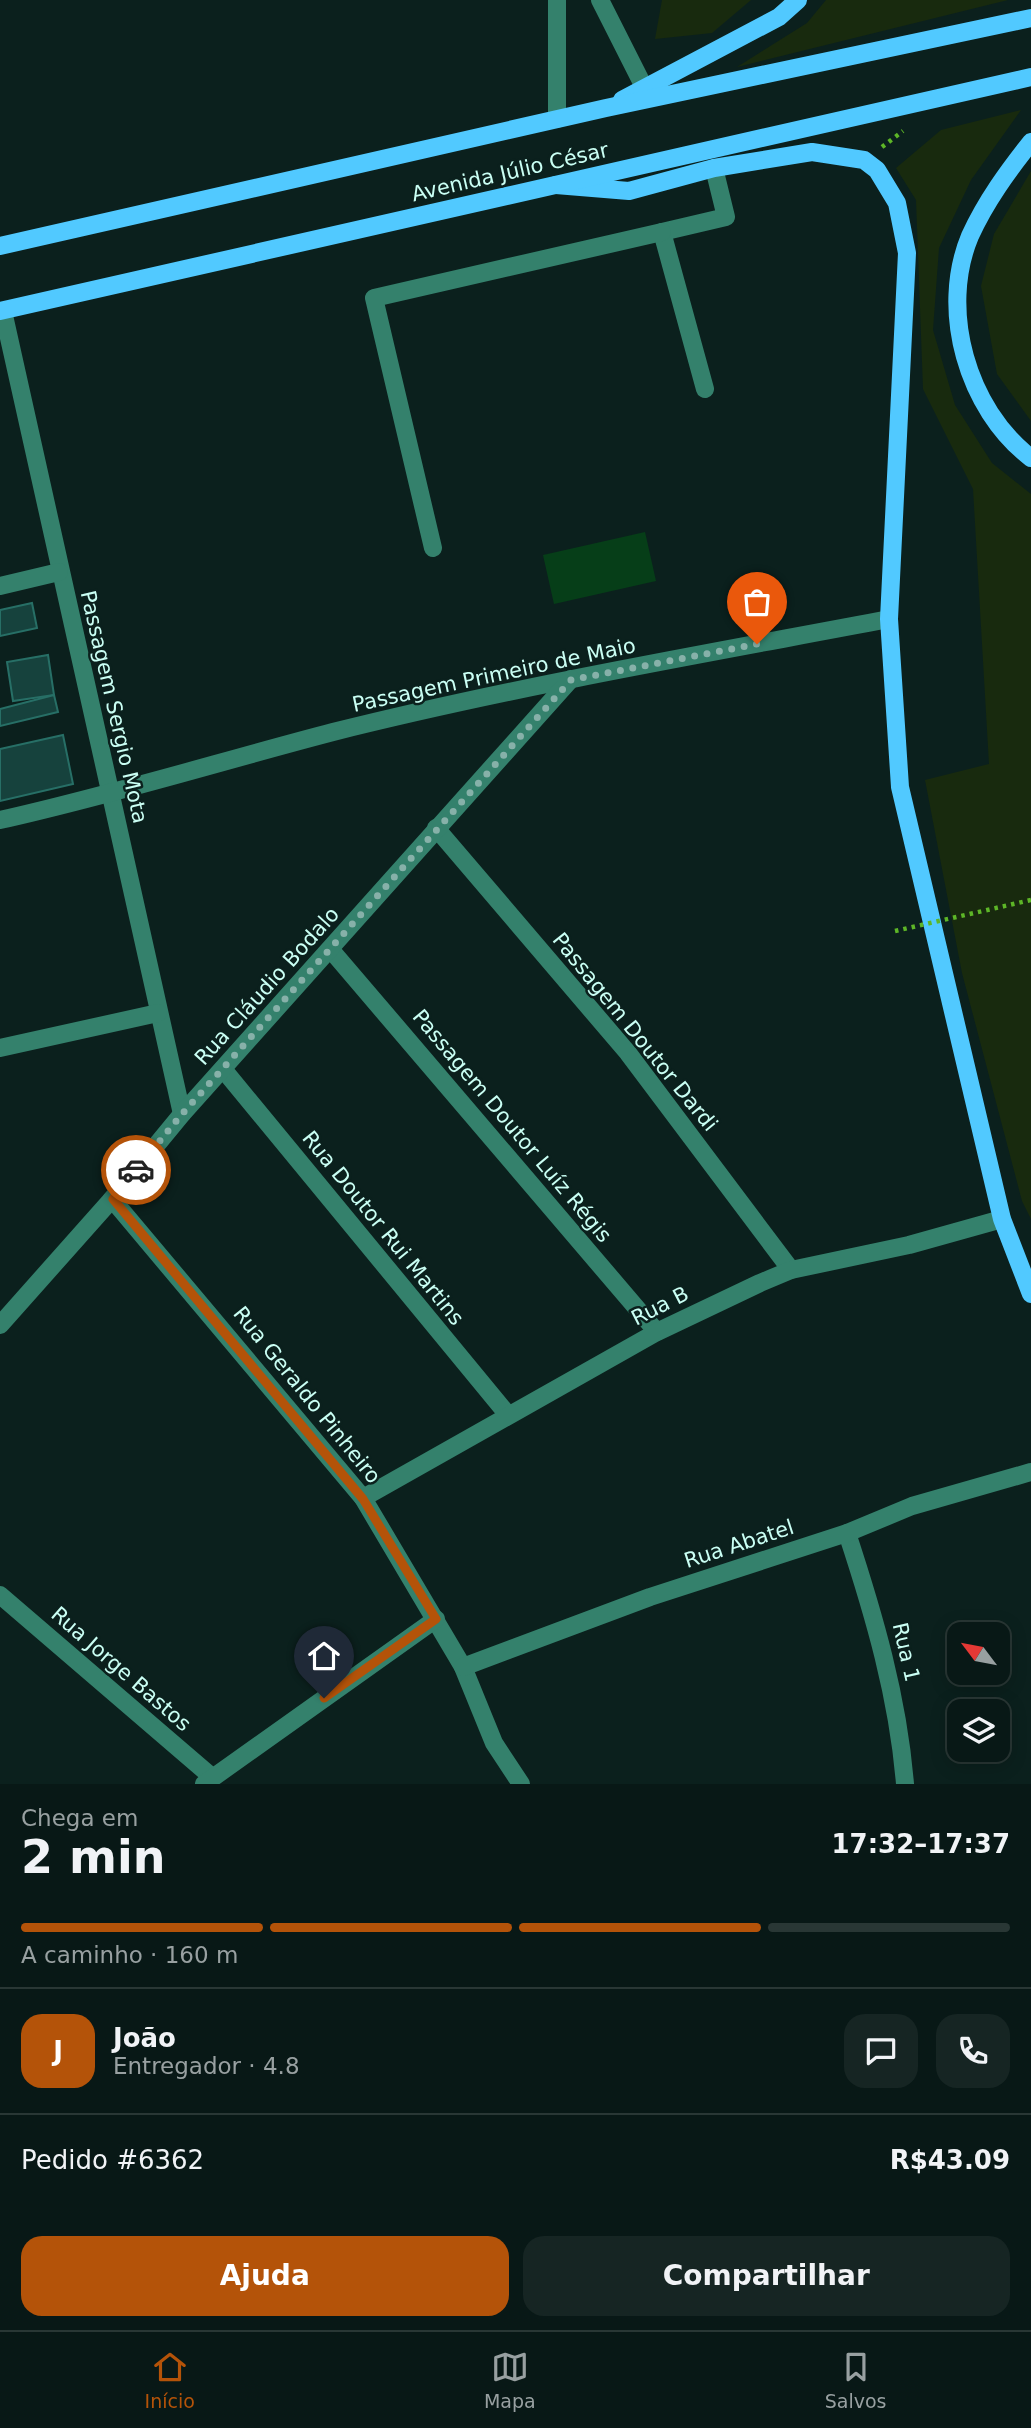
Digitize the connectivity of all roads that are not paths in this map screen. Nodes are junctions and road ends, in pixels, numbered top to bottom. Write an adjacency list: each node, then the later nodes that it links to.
1 (557, 0): 8 (street)
2 (600, 0): 6 (street)
3 (798, 0): 6 (main road)
4 (1031, 18): 7 (main road, Avenida Júlio César)
5 (1031, 77): 11 (main road, Avenida Júlio César)
6 (645, 87): 7 (main road)
7 (606, 108): 8 (main road, Avenida Júlio César)
8 (558, 120): 13 (main road, Avenida Júlio César)
9 (1031, 142): 16 (main road)
10 (714, 168): 11 (main road); 12 (street); 20 (main road)
11 (556, 185): 14 (main road, Avenida Júlio César)
12 (662, 232): 15 (street); 17 (street)
13 (0, 246)
14 (1, 311): 18 (street, Passagem Sergio Mota)
15 (705, 389)
16 (1031, 458)
17 (433, 548)
18 (59, 572): 19 (street); 22 (street, Passagem Sergio Mota)
19 (0, 586)
20 (889, 619): 21 (street, Passagem Primeiro de Maio); 31 (main road)
21 (571, 680): 22 (street, Passagem Primeiro de Maio); 24 (street, Rua Cláudio Bodalo)
22 (112, 795): 23 (street, Passagem Primeiro de Maio); 26 (street, Passagem Sergio Mota)
23 (0, 820)
24 (436, 828): 25 (street, Rua Cláudio Bodalo); 32 (street, Passagem Doutor Dardi)
25 (331, 950): 28 (street, Rua Cláudio Bodalo); 35 (street, Passagem Doutor Luíz Régis)
26 (158, 1013): 27 (street); 29 (street, Passagem Sergio Mota)
27 (0, 1048)
28 (223, 1069): 29 (street, Rua Cláudio Bodalo); 36 (street, Rua Doutor Rui Martins)
29 (182, 1114): 30 (street, Rua Cláudio Bodalo)
30 (113, 1199): 34 (street, Rua Cláudio Bodalo); 38 (street, Rua Geraldo Pinheiro)
31 (1002, 1219): 32 (street, Rua B); 33 (main road)
32 (791, 1270): 35 (street, Rua B)
33 (1031, 1294)
34 (0, 1325)
35 (657, 1332): 36 (street, Rua B)
36 (508, 1415): 38 (street, Rua B)
37 (1031, 1472): 39 (street, Rua Abatel)
38 (363, 1499): 41 (street, Rua Geraldo Pinheiro)
39 (847, 1532): 42 (street, Rua Abatel); 45 (street, Rua 1)
40 (0, 1595): 43 (street, Rua Jorge Bastos)
41 (436, 1619): 42 (street, Rua Geraldo Pinheiro); 43 (street)
42 (463, 1667): 44 (street, Rua Geraldo Pinheiro)
43 (208, 1781)
44 (521, 1784)
45 (905, 1784)

